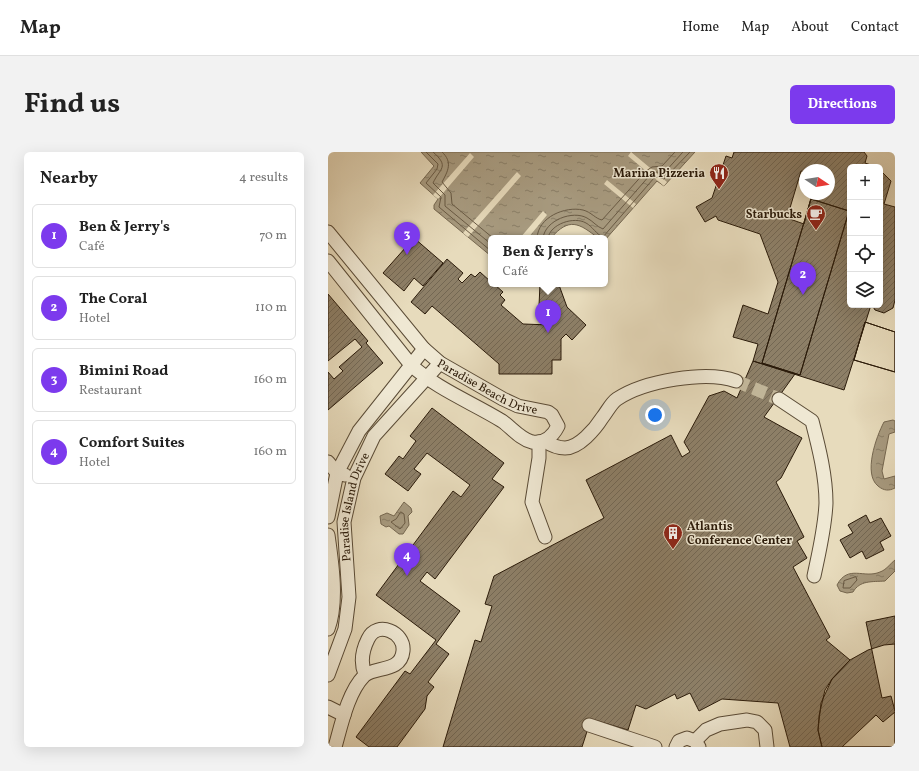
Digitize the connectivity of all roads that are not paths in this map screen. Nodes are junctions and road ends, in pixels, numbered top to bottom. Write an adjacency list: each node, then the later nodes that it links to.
1 (328, 232): 3 (street, Paradise Beach Drive)
2 (328, 261): 5 (street, Paradise Beach Drive)
3 (424, 349): 4 (street, Paradise Beach Drive); 5 (street, Paradise Island Drive)
4 (440, 363): 6 (street, Paradise Island Drive); 9 (street, Paradise Beach Drive)
5 (411, 365): 6 (street, Paradise Beach Drive); 11 (street, Paradise Island Drive)
6 (426, 379): 9 (street, Paradise Beach Drive); 12 (street, Paradise Island Drive)
7 (736, 381): 9 (street)
8 (779, 399): 16 (street)
9 (542, 442): 15 (street)
10 (328, 462): 11 (street)
11 (337, 473): 12 (street); 13 (street, Paradise Island Drive)
12 (354, 478): 19 (street, Paradise Island Drive)
13 (328, 517)
14 (328, 535): 17 (street, Paradise Island Drive)
15 (545, 537)
16 (814, 576)
17 (328, 629)
18 (365, 674): 21 (street)
19 (328, 675)
20 (328, 707): 21 (street)
21 (344, 715): 24 (street)
22 (589, 725): 25 (street)
23 (697, 744): 26 (street); 27 (street)
24 (335, 747)
25 (655, 747)
26 (676, 747)
27 (767, 747)

